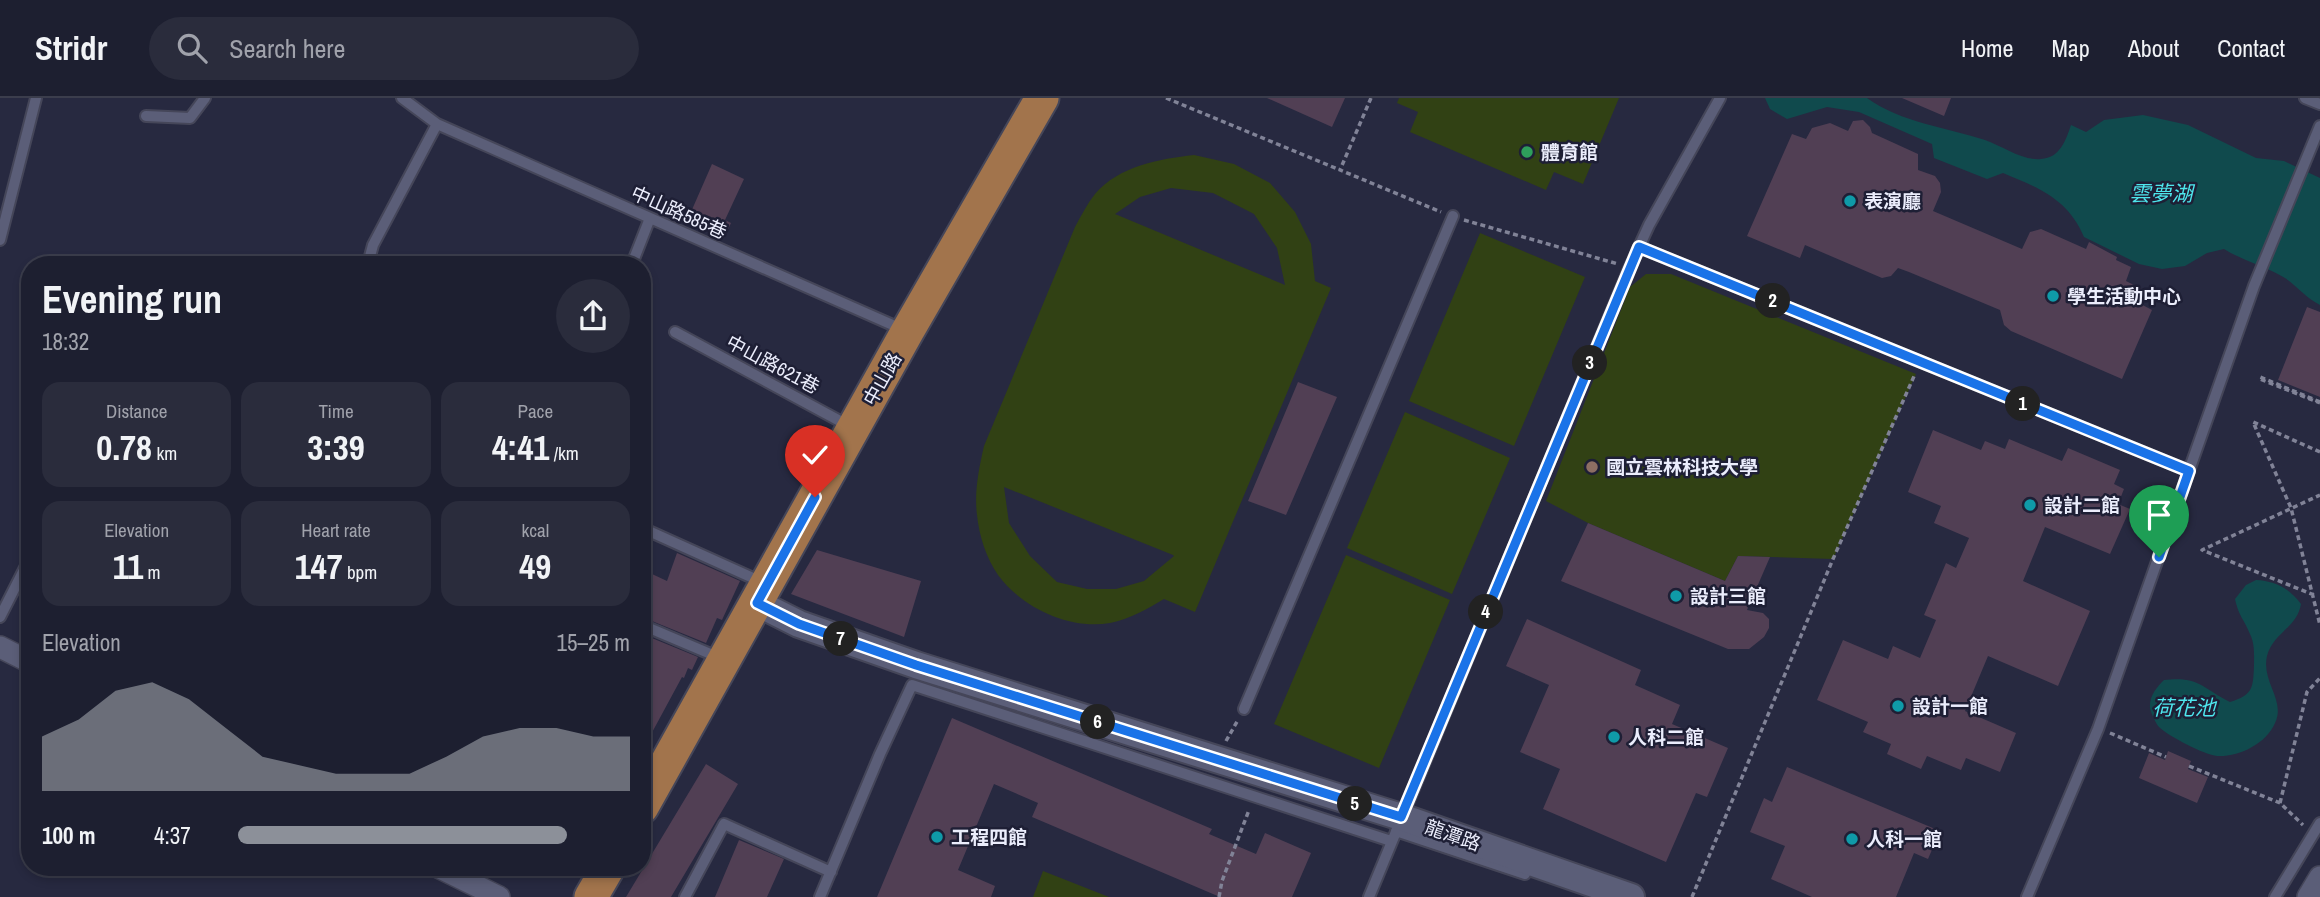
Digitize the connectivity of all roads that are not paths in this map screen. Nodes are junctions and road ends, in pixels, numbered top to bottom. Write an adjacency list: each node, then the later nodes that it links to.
1 (36, 98): 13 (lane)
2 (205, 98): 8 (lane)
3 (402, 98): 9 (lane, 中山路585巷)
4 (1042, 98): 18 (main road, 中山路)
5 (1720, 98): 14 (lane)
6 (2305, 98): 7 (lane)
7 (2320, 104)
8 (146, 116)
9 (437, 124): 12 (lane, 中山路585巷); 15 (lane)
10 (2320, 126): 20 (lane)
11 (1453, 216): 29 (lane)
12 (650, 218): 16 (lane); 18 (lane, 中山路585巷)
13 (0, 240)
14 (1639, 247): 20 (lane); 32 (lane)
15 (370, 256)
16 (635, 256)
17 (676, 331): 19 (lane, 中山路621巷)
18 (907, 332): 19 (main road, 中山路)
19 (854, 428): 23 (main road, 中山路)
20 (2189, 471): 44 (lane)
21 (651, 533): 23 (lane)
22 (21, 576): 24 (lane)
23 (762, 594): 28 (main road, 中山路); 32 (street, 龍潭路)
24 (0, 617)
25 (651, 629): 28 (lane)
26 (0, 647): 27 (street)
27 (21, 658)
28 (726, 661): 30 (main road, 中山路)
29 (1244, 709)
30 (651, 791)
31 (2320, 823): 45 (lane)
32 (1396, 830): 33 (lane); 37 (lane); 42 (lane); 43 (street, 龍潭路)
33 (831, 872): 40 (lane); 41 (lane)
34 (456, 876): 38 (street)
35 (603, 876): 39 (main road)
36 (2320, 877): 46 (street)
37 (1541, 879)
38 (499, 897)
39 (591, 897)
40 (685, 897)
41 (820, 897)
42 (1368, 897)
43 (1631, 897)
44 (2027, 897)
45 (2275, 897)
46 (2308, 897)

